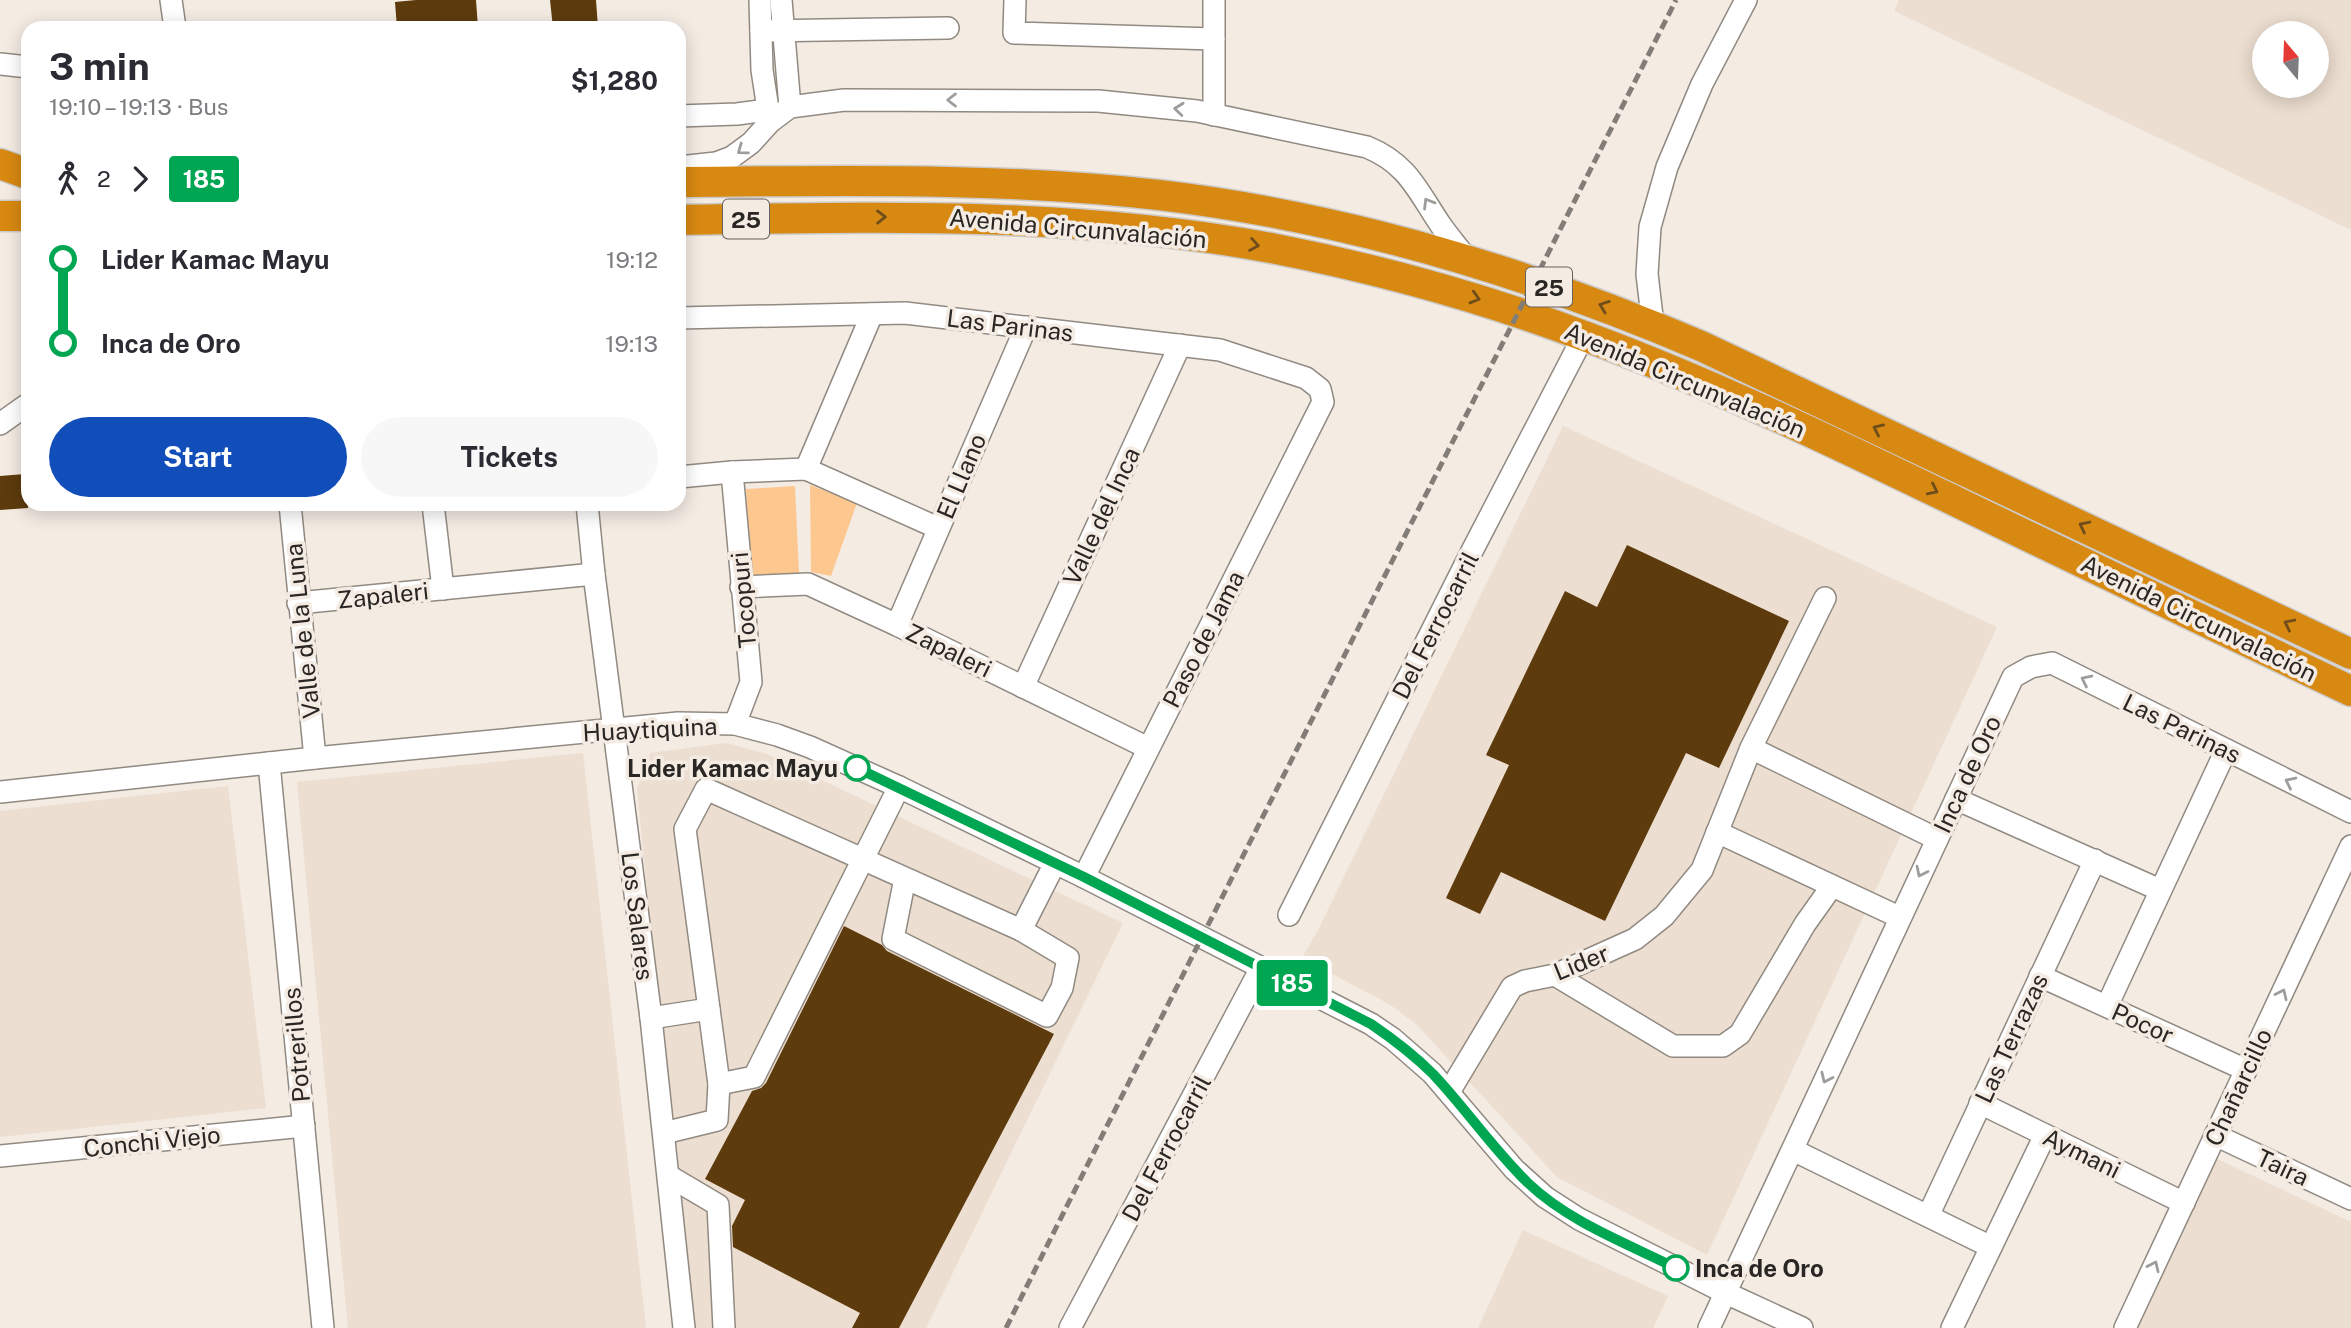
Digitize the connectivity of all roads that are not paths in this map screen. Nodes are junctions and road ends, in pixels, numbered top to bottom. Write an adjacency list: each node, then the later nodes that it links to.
1 (171, 0): 7 (street)
2 (760, 0): 9 (street)
3 (781, 0): 10 (street)
4 (1015, 0): 11 (street)
5 (1214, 0): 11 (street)
6 (1746, 0): 30 (street)
7 (174, 21)
8 (948, 28): 10 (street)
9 (761, 31): 10 (street); 17 (street)
10 (784, 32): 14 (street)
11 (1214, 39): 15 (street)
12 (0, 64): 13 (street)
13 (21, 66)
14 (790, 107): 15 (street, one-way to 14); 17 (street)
15 (1214, 115): 27 (street, one-way to 15)
16 (686, 116): 17 (street)
17 (768, 116): 19 (street, one-way to 19)
18 (0, 164): 20 (highway)
19 (686, 166)
20 (21, 173)
21 (0, 176): 22 (highway)
22 (21, 176)
23 (686, 182): 27 (highway, Avenida Circunvalación / 25)
24 (0, 216): 25 (highway)
25 (21, 216)
26 (686, 220): 32 (highway, Avenida Circunvalación / 25, one-way to 32)
27 (1467, 259): 30 (highway, Avenida Circunvalación / 25, one-way to 27)
28 (872, 314): 29 (street, Las Parinas); 31 (street, Las Parinas); 37 (street)
29 (686, 318)
30 (1653, 326): 50 (highway, Avenida Circunvalación / 25, one-way to 30)
31 (1026, 327): 33 (street, Las Parinas); 43 (street, El Llano)
32 (1584, 335): 53 (highway, Avenida Circunvalación / 25, one-way to 53); 75 (street, Del Ferrocarril)
33 (1180, 345): 34 (street, Las Parinas); 52 (street, Valle del Inca)
34 (1322, 402): 56 (street, Paso de Jama)
35 (21, 409): 36 (street)
36 (0, 424)
37 (806, 469): 38 (street); 43 (street)
38 (732, 472): 39 (street); 45 (street, Tocopuri)
39 (686, 476)
40 (291, 511): 48 (street, Valle de la Luna)
41 (434, 511): 46 (street)
42 (588, 511): 44 (street, Los Salares)
43 (939, 528): 49 (street, El Llano)
44 (594, 573): 46 (street, Zapaleri); 55 (street, Los Salares)
45 (741, 587): 49 (street, Zapaleri); 54 (street, Tocopuri)
46 (443, 589): 48 (street, Zapaleri)
47 (1825, 598): 57 (street, Lider)
48 (298, 603): 59 (street, Valle de la Luna)
49 (897, 625): 52 (street, Zapaleri)
50 (2351, 654)
51 (2013, 677): 58 (street, Las Parinas, one-way to 51); 63 (street, Inca de Oro)
52 (1023, 687): 56 (street, Zapaleri)
53 (2351, 691)
54 (735, 724): 55 (street, Huaytiquina); 61 (street, Huaytiquina)
55 (615, 730): 59 (street, Huaytiquina); 83 (street, Los Salares)
56 (1148, 748): 71 (street, Paso de Jama)
57 (1751, 748): 65 (street, Lider); 66 (street)
58 (2226, 750): 64 (street, Las Parinas, one-way to 58); 74 (street)
59 (315, 758): 60 (street, Huaytiquina)
60 (269, 762): 62 (street, Huaytiquina); 88 (street, Potrerillos)
61 (899, 787): 68 (street); 70 (street, Huaytiquina)
62 (0, 792)
63 (1956, 799): 66 (street, Inca de Oro); 69 (street)
64 (2351, 812)
65 (1717, 832): 73 (street); 79 (street, Lider)
66 (1937, 839): 76 (street, Inca de Oro, one-way to 76)
67 (2351, 846): 84 (street, Chañarcillo, one-way to 67)
68 (863, 859): 72 (street); 82 (street); 85 (street)
69 (2095, 860): 74 (street); 80 (street, Las Terrazas)
70 (1055, 863): 71 (street, Huaytiquina); 77 (street)
71 (1084, 877): 78 (street, Huaytiquina)
72 (905, 878): 77 (street); 77 (street)
73 (1832, 886): 76 (street); 79 (street)
74 (2160, 890): 81 (street)
75 (1289, 915)
76 (1899, 917): 92 (street, Inca de Oro, one-way to 92)
77 (1021, 930)
78 (1261, 968): 86 (street, Huaytiquina); 103 (street, Del Ferrocarril)
79 (1555, 975): 86 (street, Lider)
80 (2040, 976): 81 (street, Pocor); 87 (street, Las Terrazas)
81 (2107, 1006): 84 (street, Pocor)
82 (709, 1009): 83 (street); 85 (street)
83 (651, 1017): 89 (street, Los Salares)
84 (2246, 1069): 91 (street, Chañarcillo)
85 (719, 1084): 89 (street)
86 (1449, 1093): 99 (street, Huaytiquina)
87 (1980, 1103): 90 (street, Aymani); 97 (street, Las Terrazas)
88 (304, 1126): 93 (street, Conchi Viejo); 100 (street, Potrerillos)
89 (664, 1133): 94 (street, Los Salares)
90 (2045, 1135): 96 (street, Aymani); 98 (street)
91 (2216, 1135): 95 (street, Taira); 96 (street, Chañarcillo)
92 (1793, 1150): 97 (street); 99 (street, Inca de Oro)
93 (0, 1156)
94 (669, 1176): 101 (street, Los Salares); 102 (street)
95 (2351, 1199)
96 (2183, 1203): 107 (street, Chañarcillo, one-way to 96)
97 (1928, 1216): 98 (street)
98 (1991, 1247): 106 (street)
99 (1726, 1293): 104 (street, Inca de Oro); 105 (street, Huaytiquina)
100 (323, 1328)
101 (684, 1328)
102 (724, 1328)
103 (1070, 1328)
104 (1709, 1328)
105 (1802, 1328)
106 (1952, 1328)
107 (2125, 1328)

